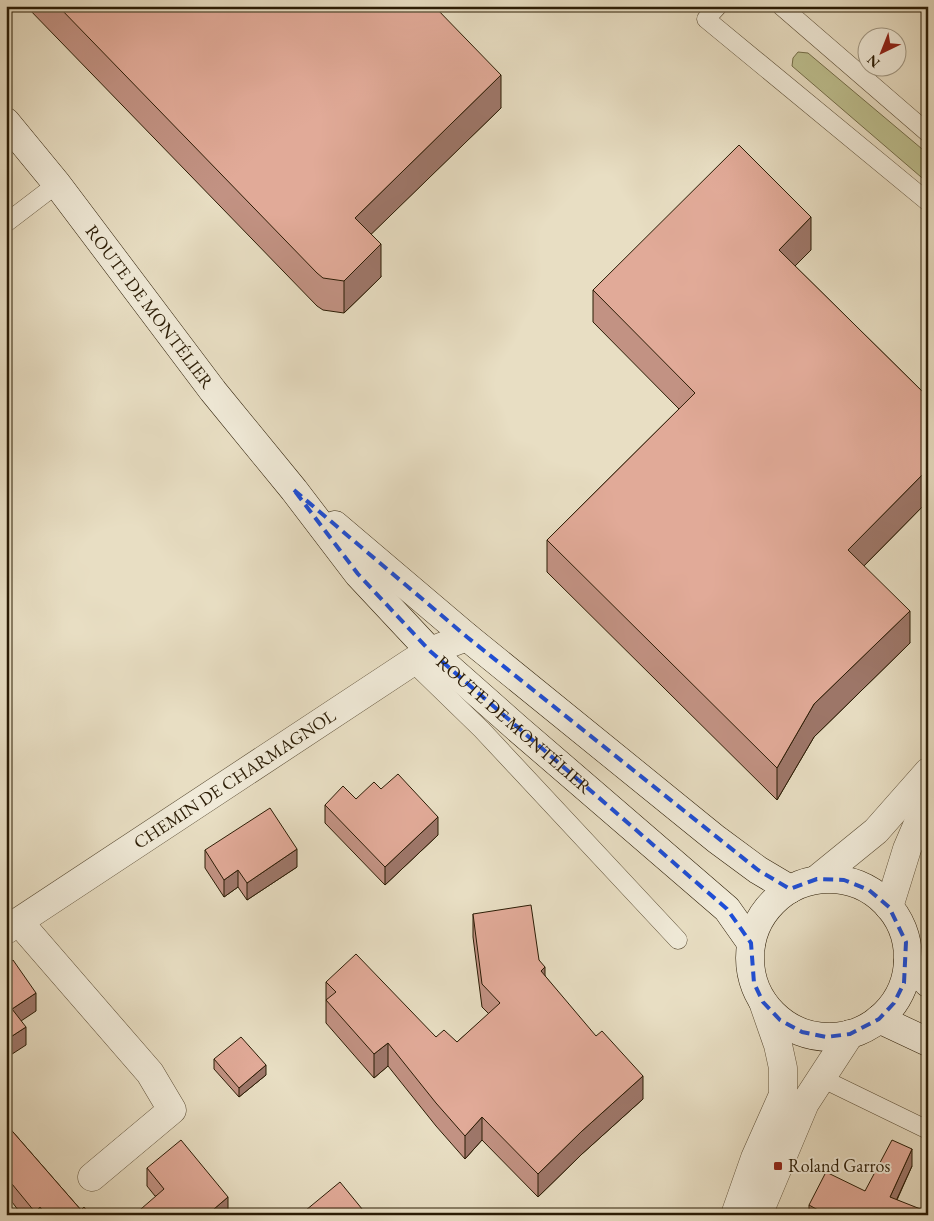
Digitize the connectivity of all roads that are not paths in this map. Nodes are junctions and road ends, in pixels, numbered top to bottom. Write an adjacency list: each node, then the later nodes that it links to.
1 (718, 6): 6 (lane)
2 (781, 6): 4 (lane)
3 (6, 122): 5 (main road, ROUTE DE MONTÉLIER)
4 (928, 133)
5 (57, 184): 7 (lane); 8 (main road, ROUTE DE MONTÉLIER)
6 (928, 202)
7 (6, 223)
8 (294, 490): 9 (main road, ROUTE DE MONTÉLIER); 10 (main road, ROUTE DE MONTÉLIER)
9 (467, 637): 10 (main road, CHEMIN DE CHARMAGNOL); 14 (main road, ROUTE DE MONTÉLIER)
10 (421, 656): 16 (main road, CHEMIN DE CHARMAGNOL); 17 (lane); 18 (main road, ROUTE DE MONTÉLIER)
11 (928, 772): 13 (main road)
12 (928, 800): 15 (main road)
13 (817, 879): 14 (main road); 15 (main road)
14 (790, 888): 18 (main road)
15 (889, 907): 19 (main road)
16 (13, 926): 27 (main road)
17 (678, 940)
18 (751, 943): 21 (main road)
19 (908, 962): 20 (main road); 22 (main road)
20 (928, 983)
21 (763, 1002): 23 (main road); 28 (main road)
22 (879, 1019): 23 (main road); 24 (main road)
23 (850, 1034): 25 (main road)
24 (928, 1042)
25 (821, 1078): 26 (lane); 29 (main road)
26 (928, 1130)
27 (92, 1177)
28 (735, 1215)
29 (758, 1215)

